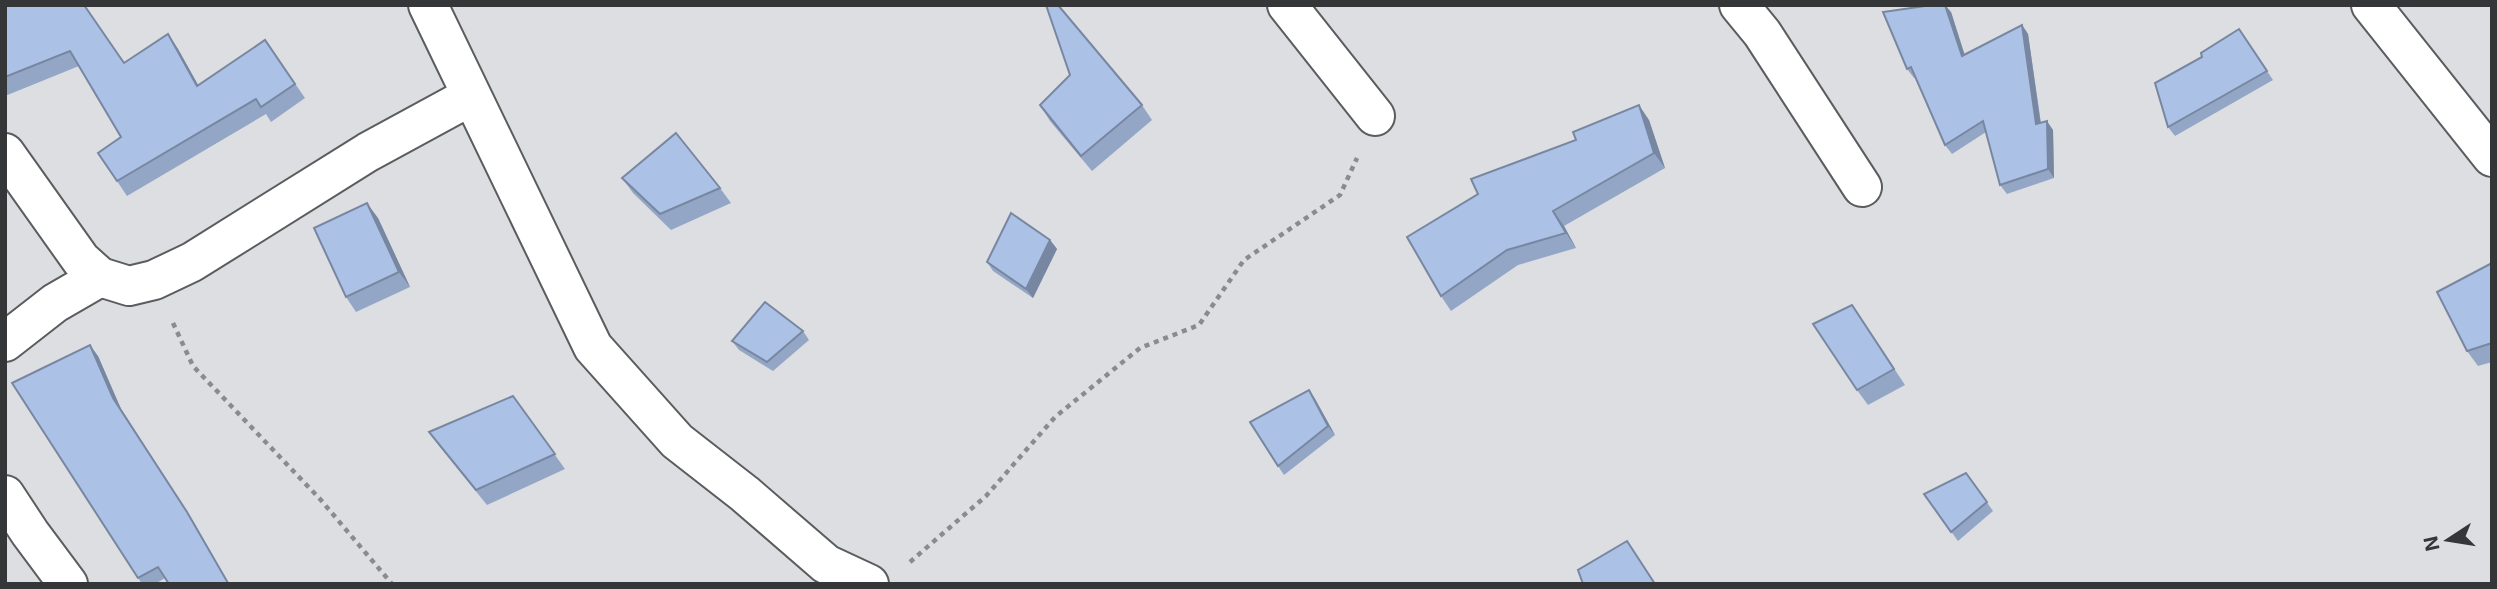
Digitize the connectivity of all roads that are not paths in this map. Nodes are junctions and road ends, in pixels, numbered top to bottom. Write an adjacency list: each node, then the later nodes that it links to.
1 (428, 5): 5 (street)
2 (1287, 5): 6 (street)
3 (1739, 5): 9 (street)
4 (2371, 5): 8 (street)
5 (471, 96): 10 (street); 14 (street)
6 (1375, 116)
7 (5, 153): 10 (street)
8 (2492, 157)
9 (1862, 187)
10 (100, 277): 11 (street)
11 (5, 342)
12 (5, 495): 13 (street)
13 (68, 584)
14 (869, 584)

